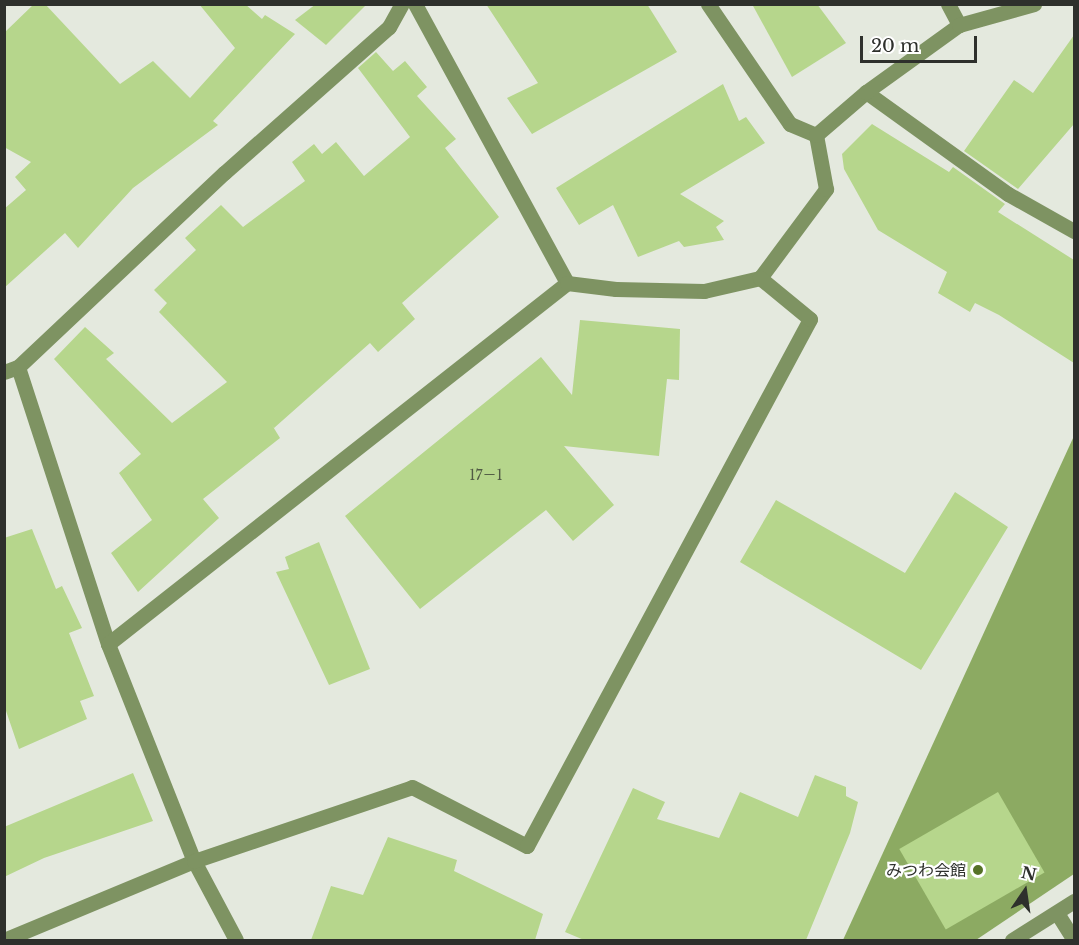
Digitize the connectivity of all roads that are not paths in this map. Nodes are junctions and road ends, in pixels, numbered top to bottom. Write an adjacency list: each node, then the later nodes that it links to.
1 (402, 4): 12 (street)
2 (415, 4): 11 (street)
3 (708, 4): 8 (street)
4 (948, 4): 6 (street)
5 (1034, 4): 6 (street)
6 (959, 25): 7 (street)
7 (866, 92): 8 (street); 9 (street)
8 (816, 135): 10 (street)
9 (1074, 231)
10 (760, 278): 11 (street); 14 (street)
11 (567, 283): 13 (street)
12 (11, 370): 13 (street)
13 (108, 644): 14 (street)
14 (194, 861): 17 (street); 18 (street)
15 (1074, 901): 16 (street)
16 (1057, 913): 19 (street); 20 (street)
17 (4, 940)
18 (236, 940)
19 (1012, 940)
20 (1074, 940)

